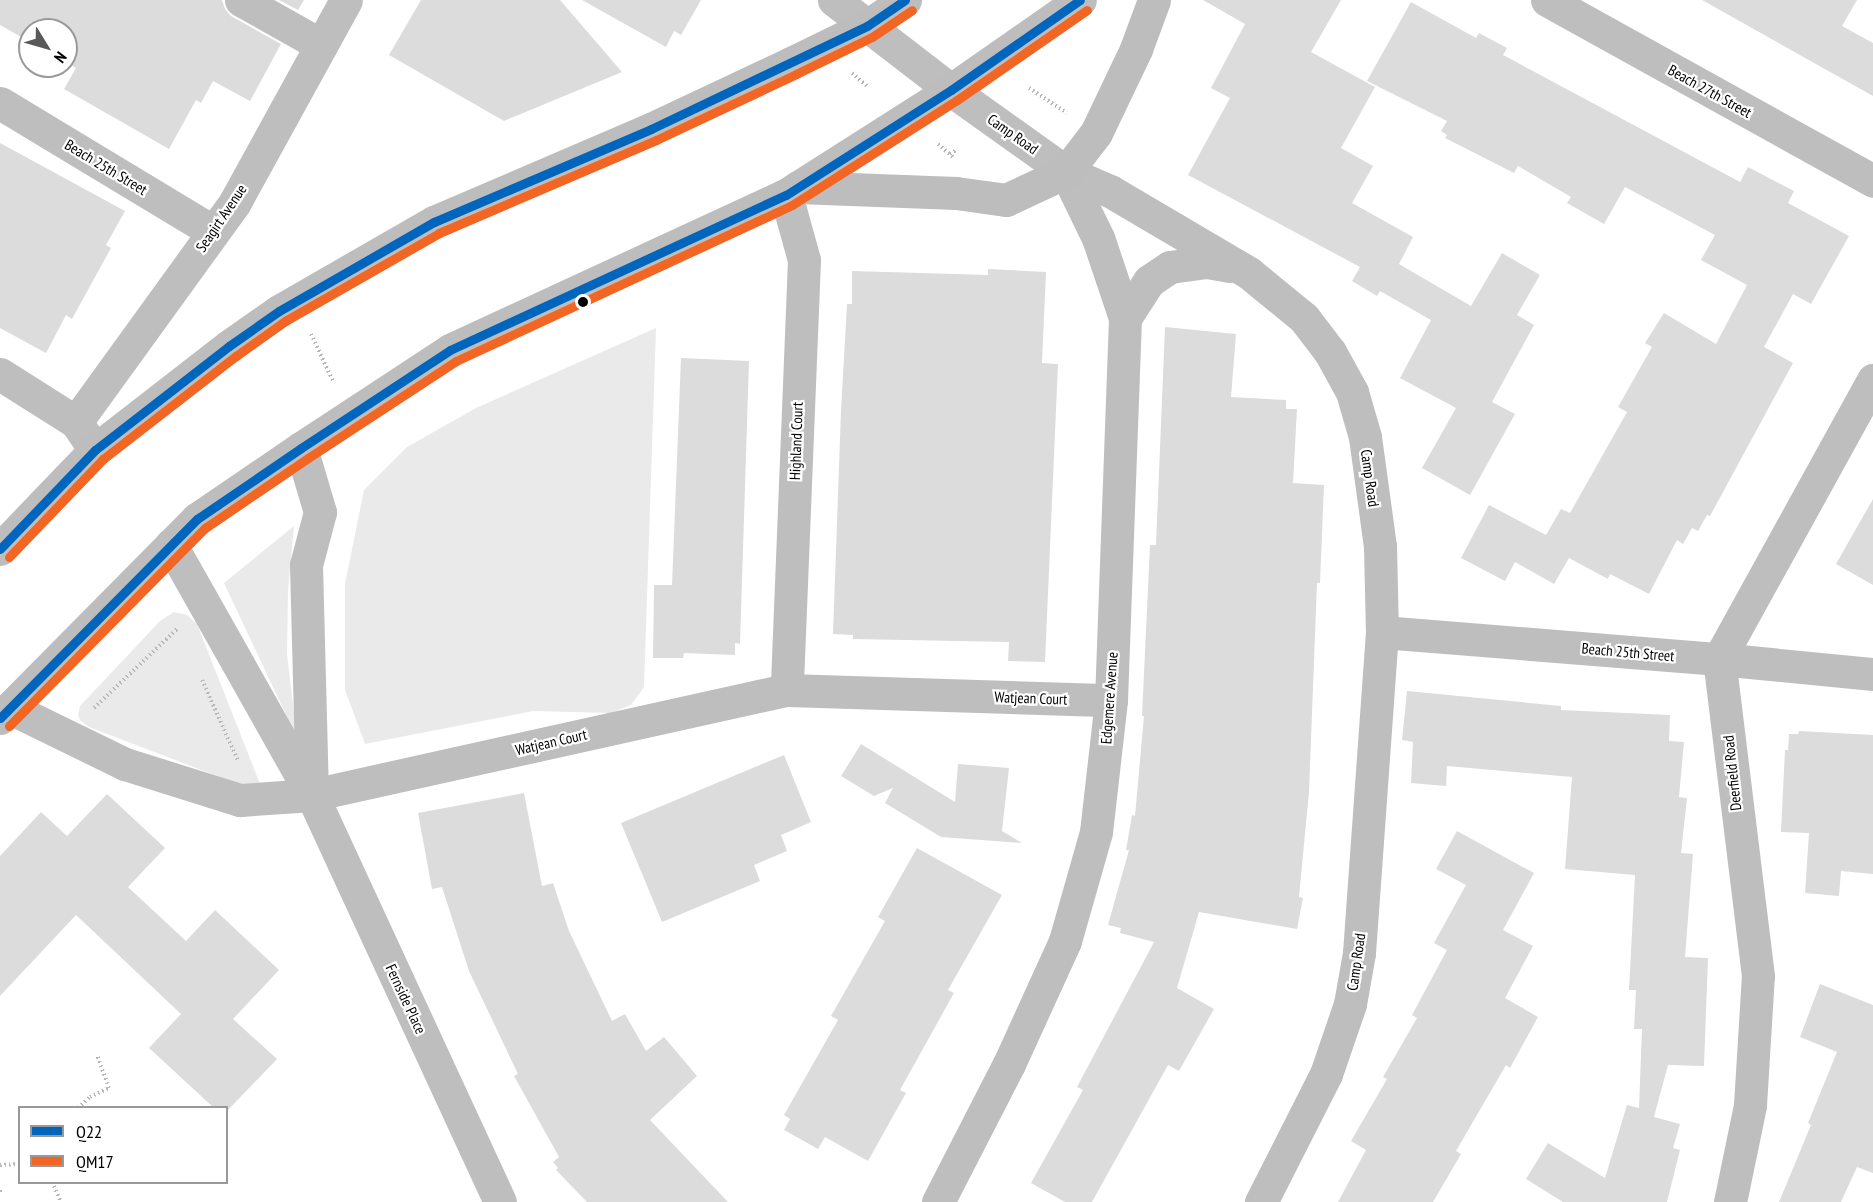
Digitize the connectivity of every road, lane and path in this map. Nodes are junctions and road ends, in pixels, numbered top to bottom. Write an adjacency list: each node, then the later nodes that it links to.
1 (241, 0): 9 (street)
2 (346, 0): 9 (street, Seagirt Avenue)
3 (834, 0): 8 (street, Camp Road)
4 (905, 0): 8 (main road)
5 (1080, 0): 13 (main road)
6 (1154, 0): 20 (main road)
7 (1547, 0): 21 (street, Beach 27th Street)
8 (867, 26): 13 (street, Camp Road); 32 (main road)
9 (321, 45): 23 (street, Seagirt Avenue)
10 (851, 72): 11 (path)
11 (867, 86)
12 (1029, 88): 14 (path)
13 (951, 90): 20 (street, Camp Road); 22 (main road)
14 (1039, 94): 15 (path); 17 (path)
15 (1030, 100)
16 (0, 103): 23 (street, Beach 25th Street)
17 (1072, 117)
18 (958, 149): 19 (path)
19 (950, 154)
20 (1066, 172): 22 (main road); 24 (street, Camp Road); 25 (street, Edgemere Avenue)
21 (1873, 181)
22 (792, 191): 31 (main road); 42 (street, Highland Court)
23 (212, 231): 30 (street, Seagirt Avenue)
24 (1249, 273): 25 (street); 37 (street, Camp Road)
25 (1125, 318): 43 (street, Edgemere Avenue)
26 (311, 333): 29 (path)
27 (0, 374): 30 (street)
28 (1873, 380): 39 (street)
29 (334, 383)
30 (76, 422): 32 (street)
31 (301, 448): 33 (main road); 47 (street, Fernside Place)
32 (95, 450): 34 (main road)
33 (171, 545): 44 (main road); 47 (street, Fernside Place)
34 (0, 549)
35 (184, 622): 36 (path)
36 (179, 627): 38 (path); 45 (path)
37 (1382, 632): 39 (street, Beach 25th Street); 56 (street, Camp Road)
38 (184, 638)
39 (1719, 659): 41 (street, Beach 25th Street); 57 (street, Deerfield Road)
40 (198, 670): 46 (path)
41 (1873, 674)
42 (787, 690): 43 (street, Watjean Court); 47 (street, Watjean Court)
43 (1111, 700): 55 (street, Edgemere Avenue)
44 (5, 713): 47 (street, Watjean Court)
45 (88, 713)
46 (240, 767)
47 (312, 795): 54 (street, Fernside Place)
48 (97, 1055): 49 (path)
49 (79, 1106)
50 (18, 1164): 51 (path)
51 (0, 1166)
52 (53, 1184): 53 (path)
53 (61, 1202)
54 (500, 1202)
55 (938, 1202)
56 (1261, 1202)
57 (1730, 1202)

